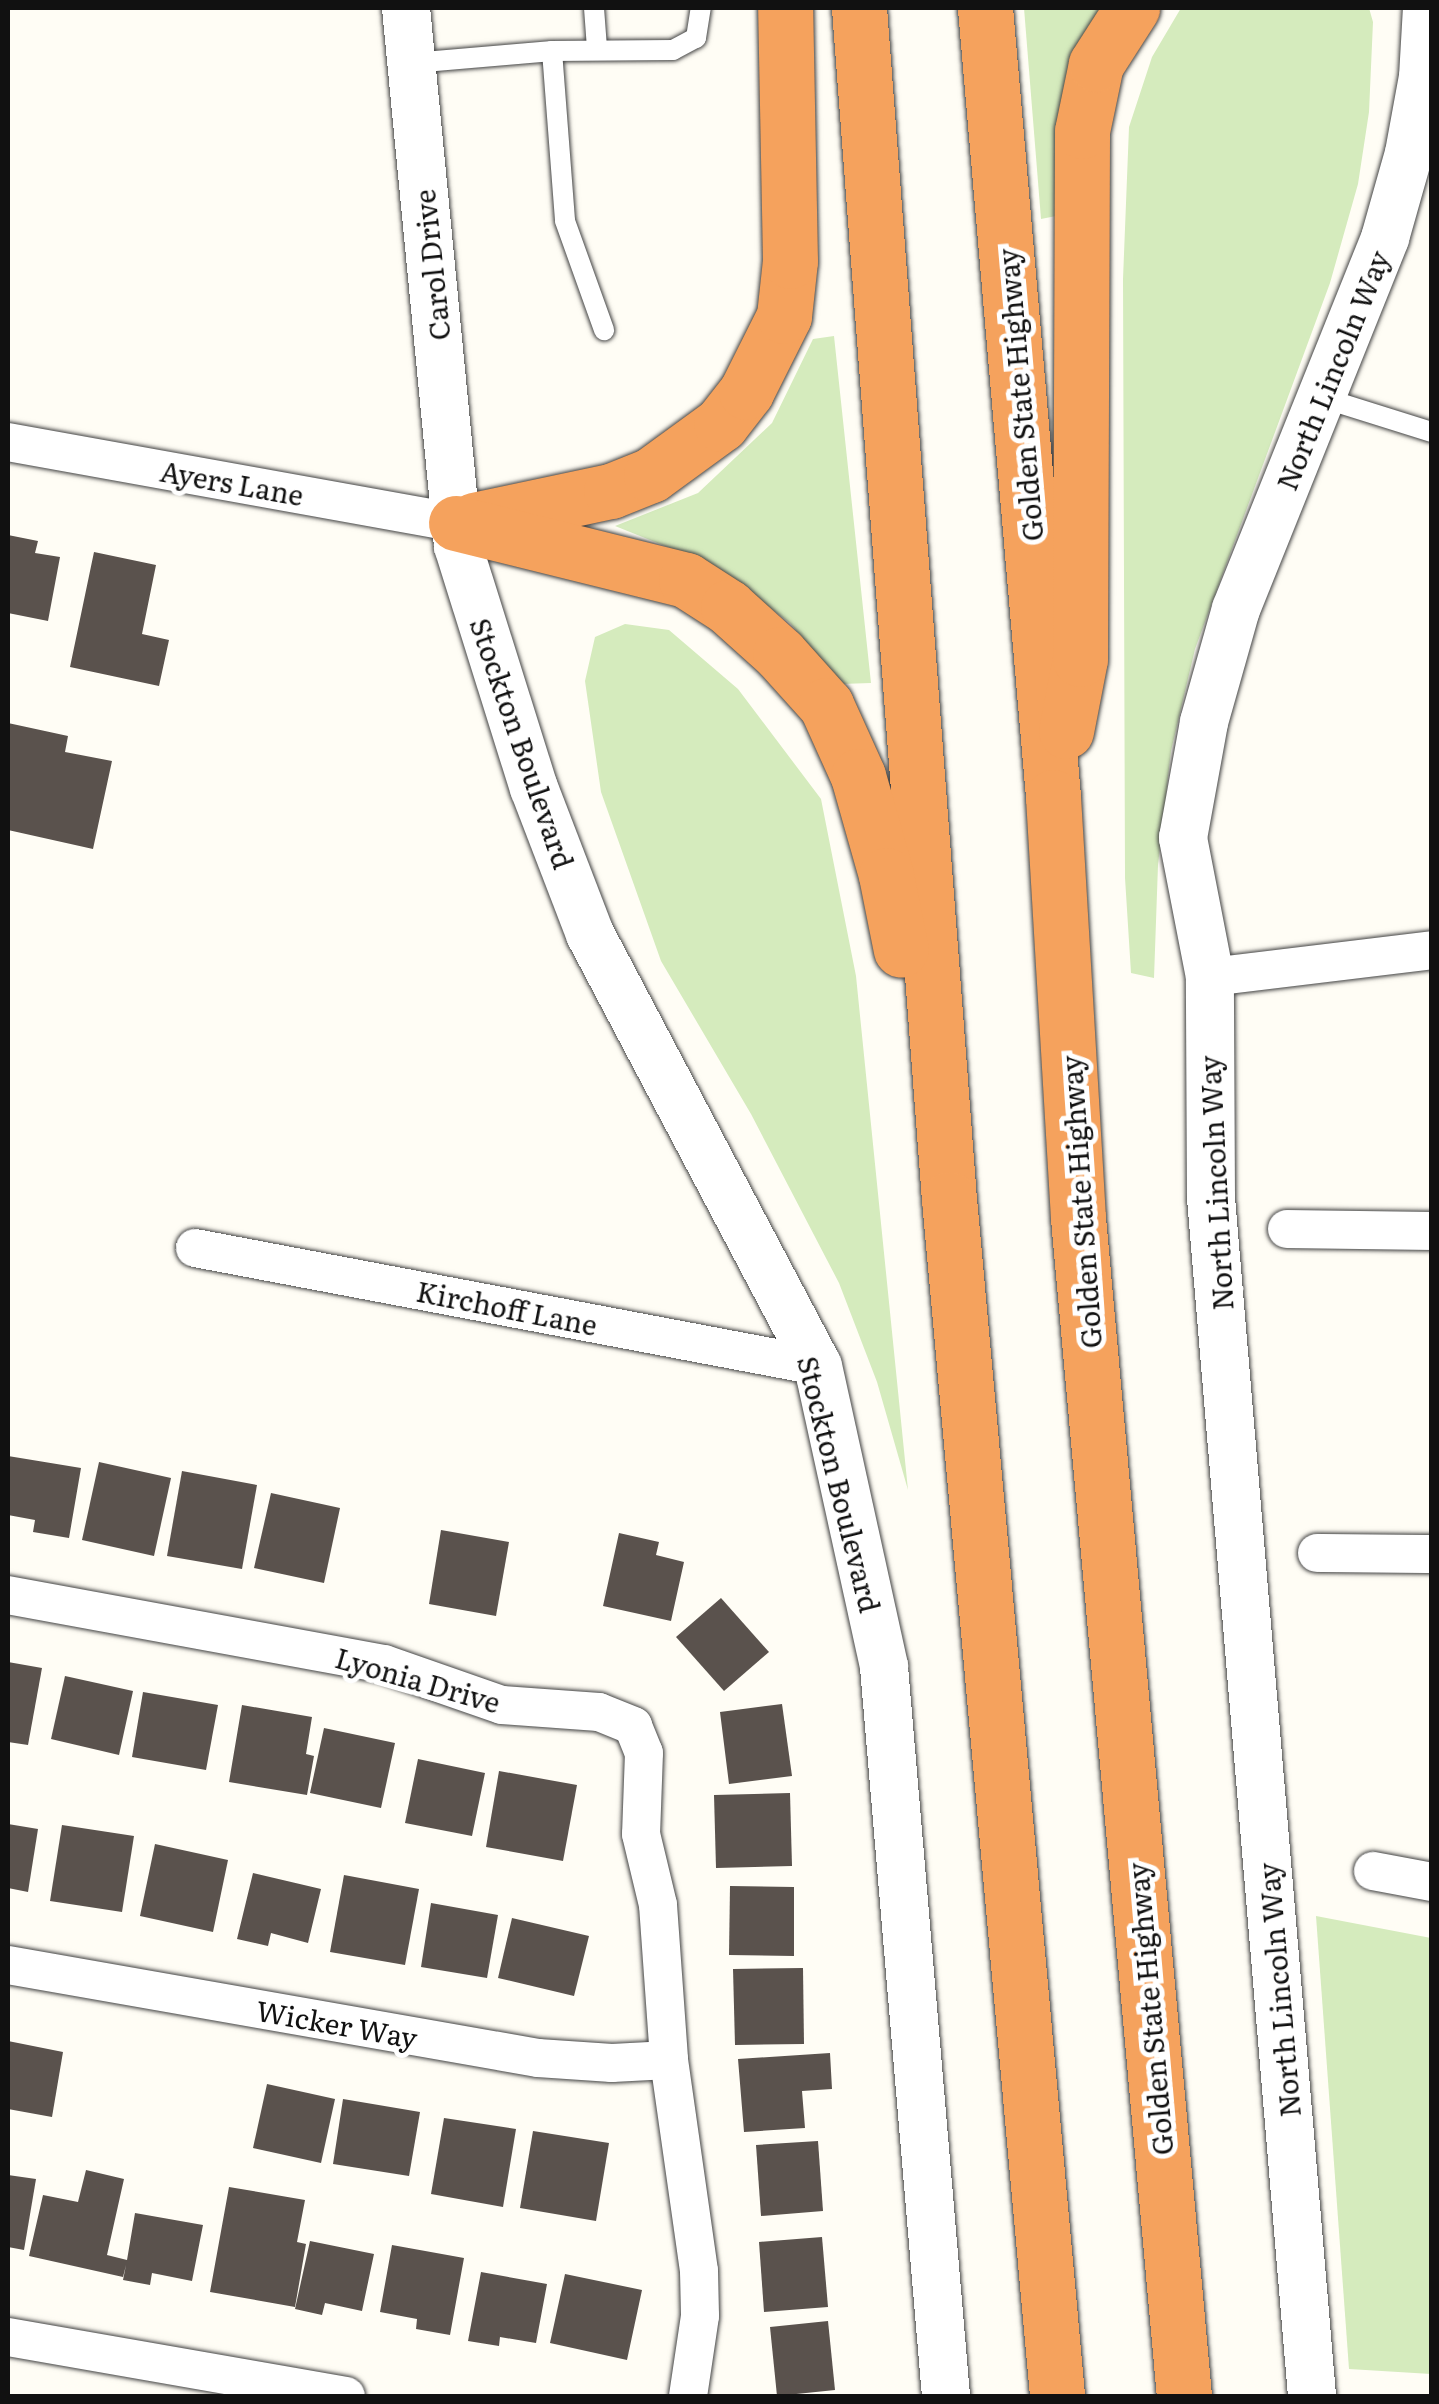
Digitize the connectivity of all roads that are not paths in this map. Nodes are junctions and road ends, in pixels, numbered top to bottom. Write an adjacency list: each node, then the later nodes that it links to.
1 (406, 8): 11 (street, Carol Drive)
2 (594, 8): 9 (lane)
3 (701, 8): 9 (lane)
4 (785, 8): 17 (highway)
5 (860, 8): 21 (highway)
6 (985, 8): 18 (highway, Golden State Highway)
7 (1132, 8): 18 (highway)
8 (1427, 8): 12 (street, North Lincoln Way)
9 (596, 48): 10 (lane)
10 (552, 51): 11 (lane); 13 (lane)
11 (412, 63): 17 (street, Carol Drive)
12 (1418, 171): 14 (street, North Lincoln Way)
13 (604, 330)
14 (1320, 397): 15 (lane); 20 (street, North Lincoln Way)
15 (1432, 432)
16 (8, 442): 17 (street, Ayers Lane)
17 (456, 523): 21 (highway); 25 (street, Stockton Boulevard)
18 (1053, 797): 38 (highway, Golden State Highway)
19 (1432, 950): 20 (street)
20 (1210, 977): 39 (street, North Lincoln Way)
21 (949, 1199): 37 (highway)
22 (1287, 1228): 23 (street)
23 (1432, 1231)
24 (195, 1248): 25 (street, Kirchoff Lane)
25 (818, 1366): 36 (street, Stockton Boulevard)
26 (1317, 1553): 27 (street)
27 (1432, 1554)
28 (8, 1595): 32 (street, Lyonia Drive)
29 (1373, 1872): 30 (street)
30 (1432, 1882)
31 (8, 1965): 32 (street, Wicker Way)
32 (669, 2060): 35 (street, Lyonia Drive)
33 (8, 2337): 34 (street)
34 (346, 2396)
35 (688, 2396)
36 (946, 2396)
37 (1057, 2396)
38 (1184, 2396)
39 (1312, 2396)

